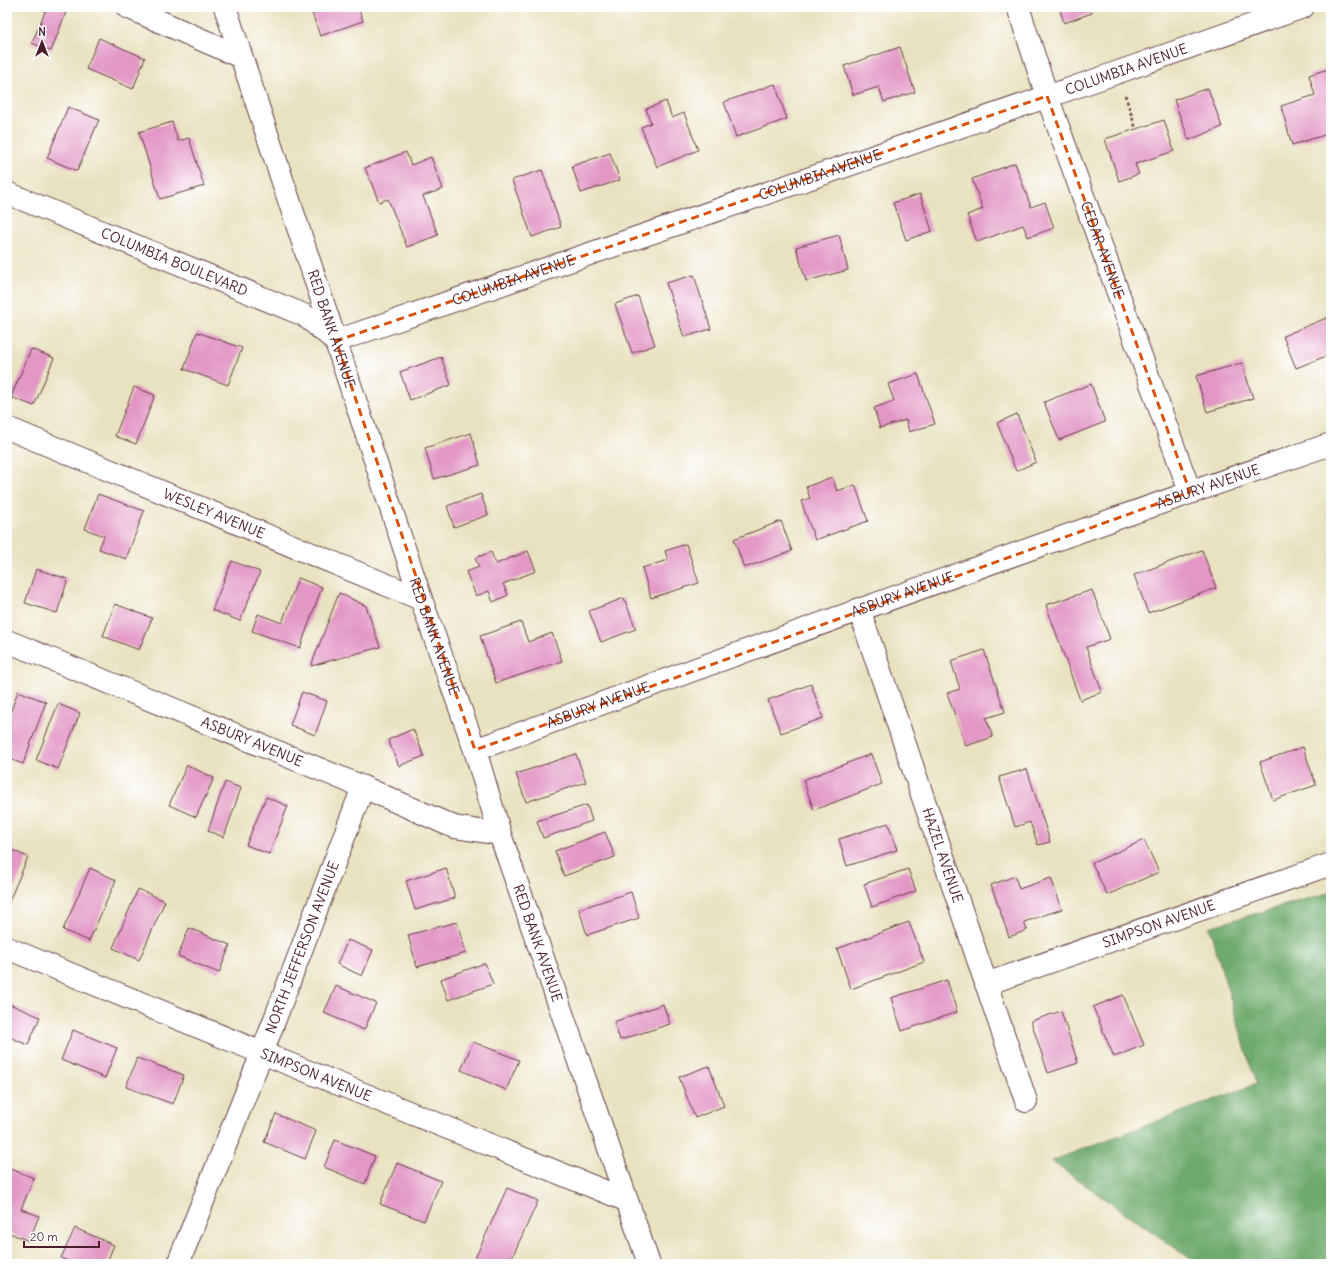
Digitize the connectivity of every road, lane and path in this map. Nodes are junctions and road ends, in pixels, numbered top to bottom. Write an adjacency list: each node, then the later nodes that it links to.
1 (127, 7): 5 (street)
2 (225, 7): 5 (street, RED BANK AVENUE)
3 (1018, 7): 7 (street, CEDAR AVENUE)
4 (1303, 7): 7 (street, COLUMBIA AVENUE)
5 (241, 57): 10 (street, RED BANK AVENUE)
6 (1125, 95): 8 (path)
7 (1047, 96): 10 (street, COLUMBIA AVENUE); 13 (street, CEDAR AVENUE)
8 (1136, 129)
9 (7, 193): 10 (street, COLUMBIA BOULEVARD)
10 (336, 341): 14 (street, RED BANK AVENUE)
11 (7, 428): 14 (street, WESLEY AVENUE)
12 (1331, 444): 13 (street, ASBURY AVENUE)
13 (1190, 492): 15 (street, ASBURY AVENUE)
14 (421, 599): 17 (street, RED BANK AVENUE)
15 (858, 609): 17 (street, ASBURY AVENUE); 22 (street, HAZEL AVENUE)
16 (7, 641): 18 (street, ASBURY AVENUE)
17 (475, 750): 19 (street, RED BANK AVENUE)
18 (363, 787): 19 (street, ASBURY AVENUE); 23 (street, NORTH JEFFERSON AVENUE)
19 (500, 834): 25 (street, RED BANK AVENUE)
20 (1331, 864): 22 (street, SIMPSON AVENUE)
21 (7, 948): 23 (street, SIMPSON AVENUE)
22 (986, 984): 24 (street, HAZEL AVENUE)
23 (262, 1053): 25 (street, SIMPSON AVENUE); 26 (street, NORTH JEFFERSON AVENUE)
24 (1026, 1101)
25 (626, 1200): 27 (street, RED BANK AVENUE)
26 (178, 1264)
27 (649, 1264)

